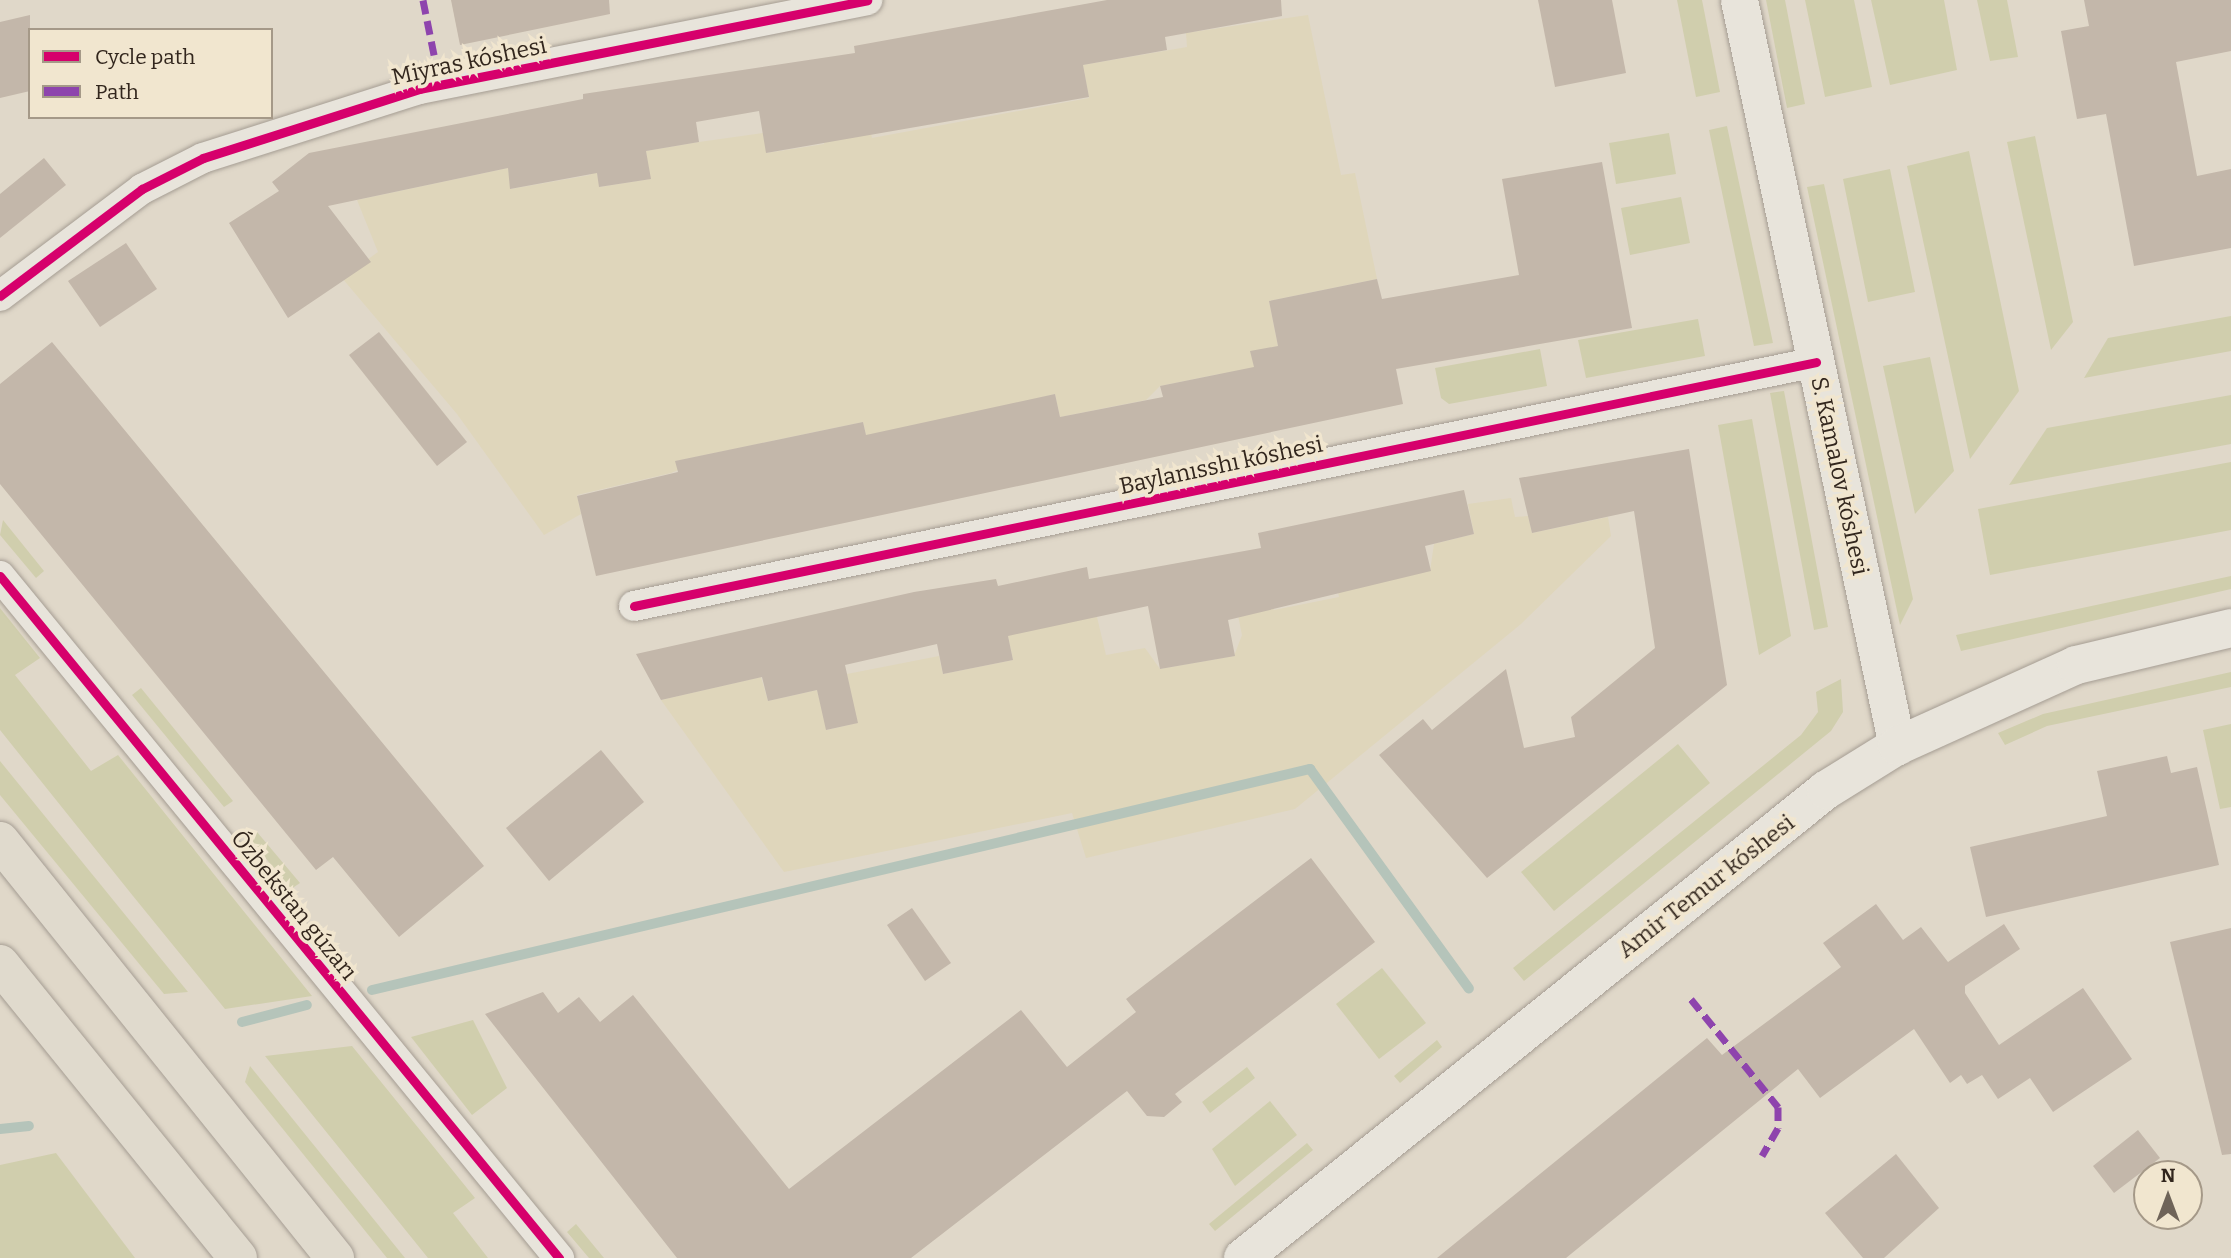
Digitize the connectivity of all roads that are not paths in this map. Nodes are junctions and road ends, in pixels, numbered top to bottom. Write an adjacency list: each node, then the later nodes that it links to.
1 (867, 0): 3 (street, Miyras kóshesi)
2 (1739, 0): 4 (street, S. Kamalov kóshesi)
3 (0, 296)
4 (1816, 362): 6 (street, Baylanısshı kóshesi); 8 (street, S. Kamalov kóshesi)
5 (0, 576): 13 (street, Ózbekstan gúzarı)
6 (634, 606)
7 (2231, 628): 8 (main road, Amir Temur kóshesi)
8 (1897, 747): 14 (main road, Amir Temur kóshesi)
9 (0, 841): 12 (main road)
10 (0, 964): 11 (main road)
11 (238, 1258)
12 (335, 1258)
13 (559, 1258)
14 (1243, 1258)

